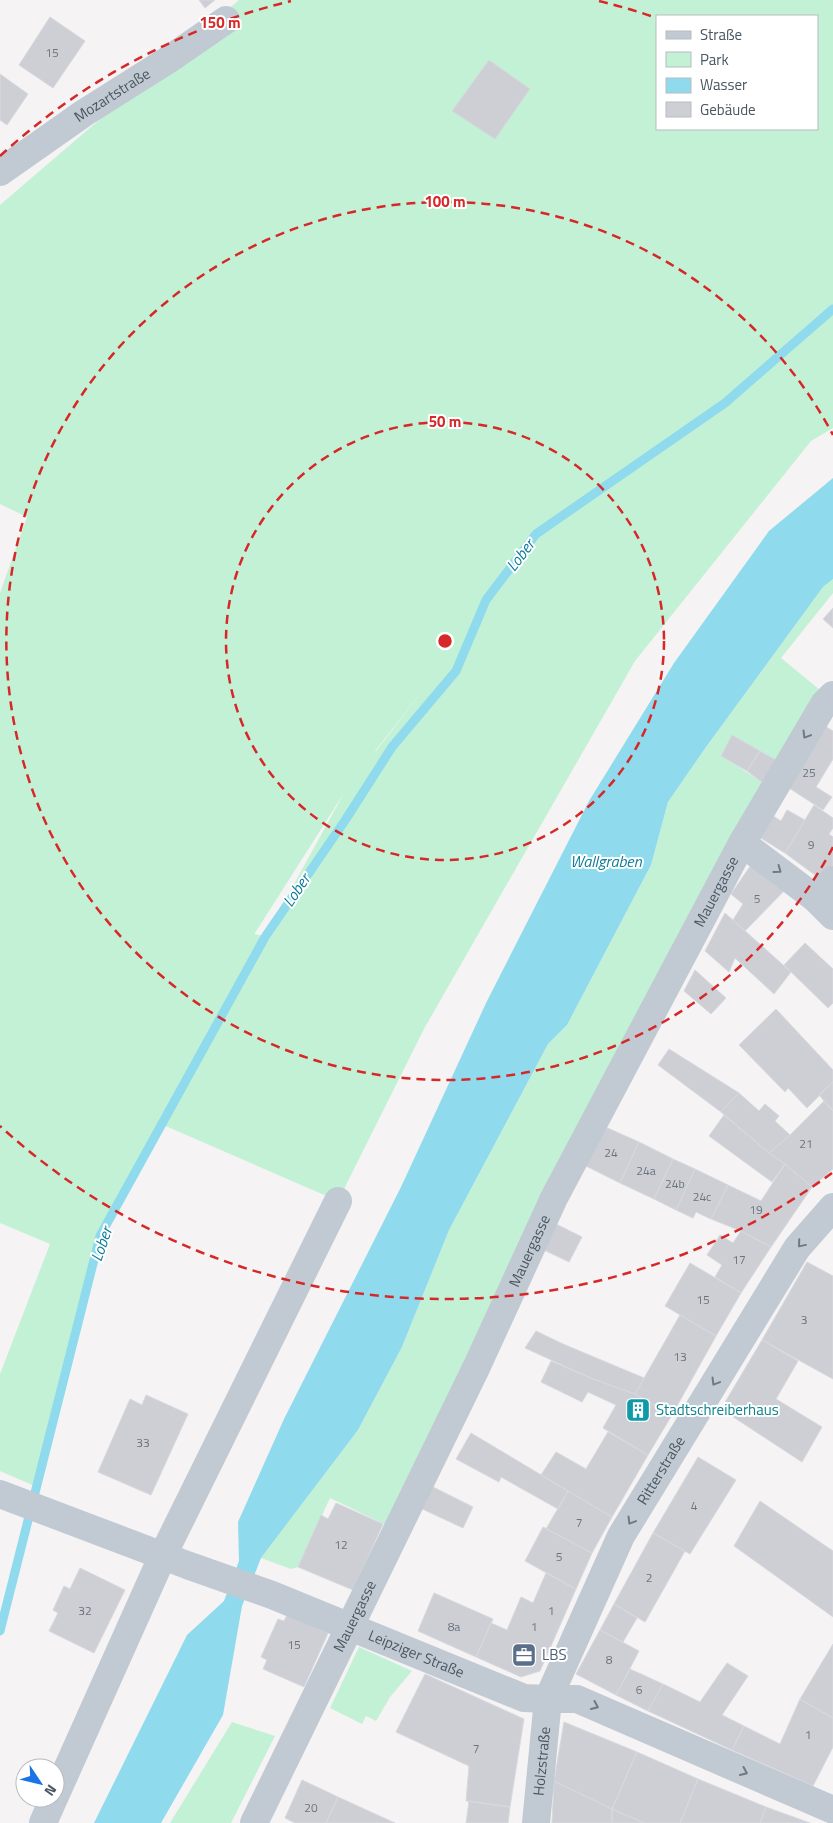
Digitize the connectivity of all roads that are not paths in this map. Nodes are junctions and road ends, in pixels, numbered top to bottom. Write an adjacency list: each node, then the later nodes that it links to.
1 (226, 20): 2 (street, Mozartstraße)
2 (0, 172)
3 (833, 695): 4 (street, Mauergasse, one-way to 4)
4 (742, 843): 5 (street, one-way to 5); 10 (street, Mauergasse)
5 (827, 898)
6 (338, 1201): 9 (street)
7 (833, 1208): 11 (street, Ritterstraße, one-way to 11)
8 (0, 1494): 9 (street, Leipziger Straße)
9 (175, 1560): 10 (street, Leipziger Straße); 12 (street)
10 (350, 1627): 11 (street, Leipziger Straße); 16 (street, Mauergasse)
11 (548, 1699): 14 (street, Leipziger Straße, one-way to 14); 17 (street, Holzstraße)
12 (65, 1777)
13 (50, 1808): 15 (street)
14 (832, 1809)
15 (43, 1823)
16 (254, 1823)
17 (536, 1823)

